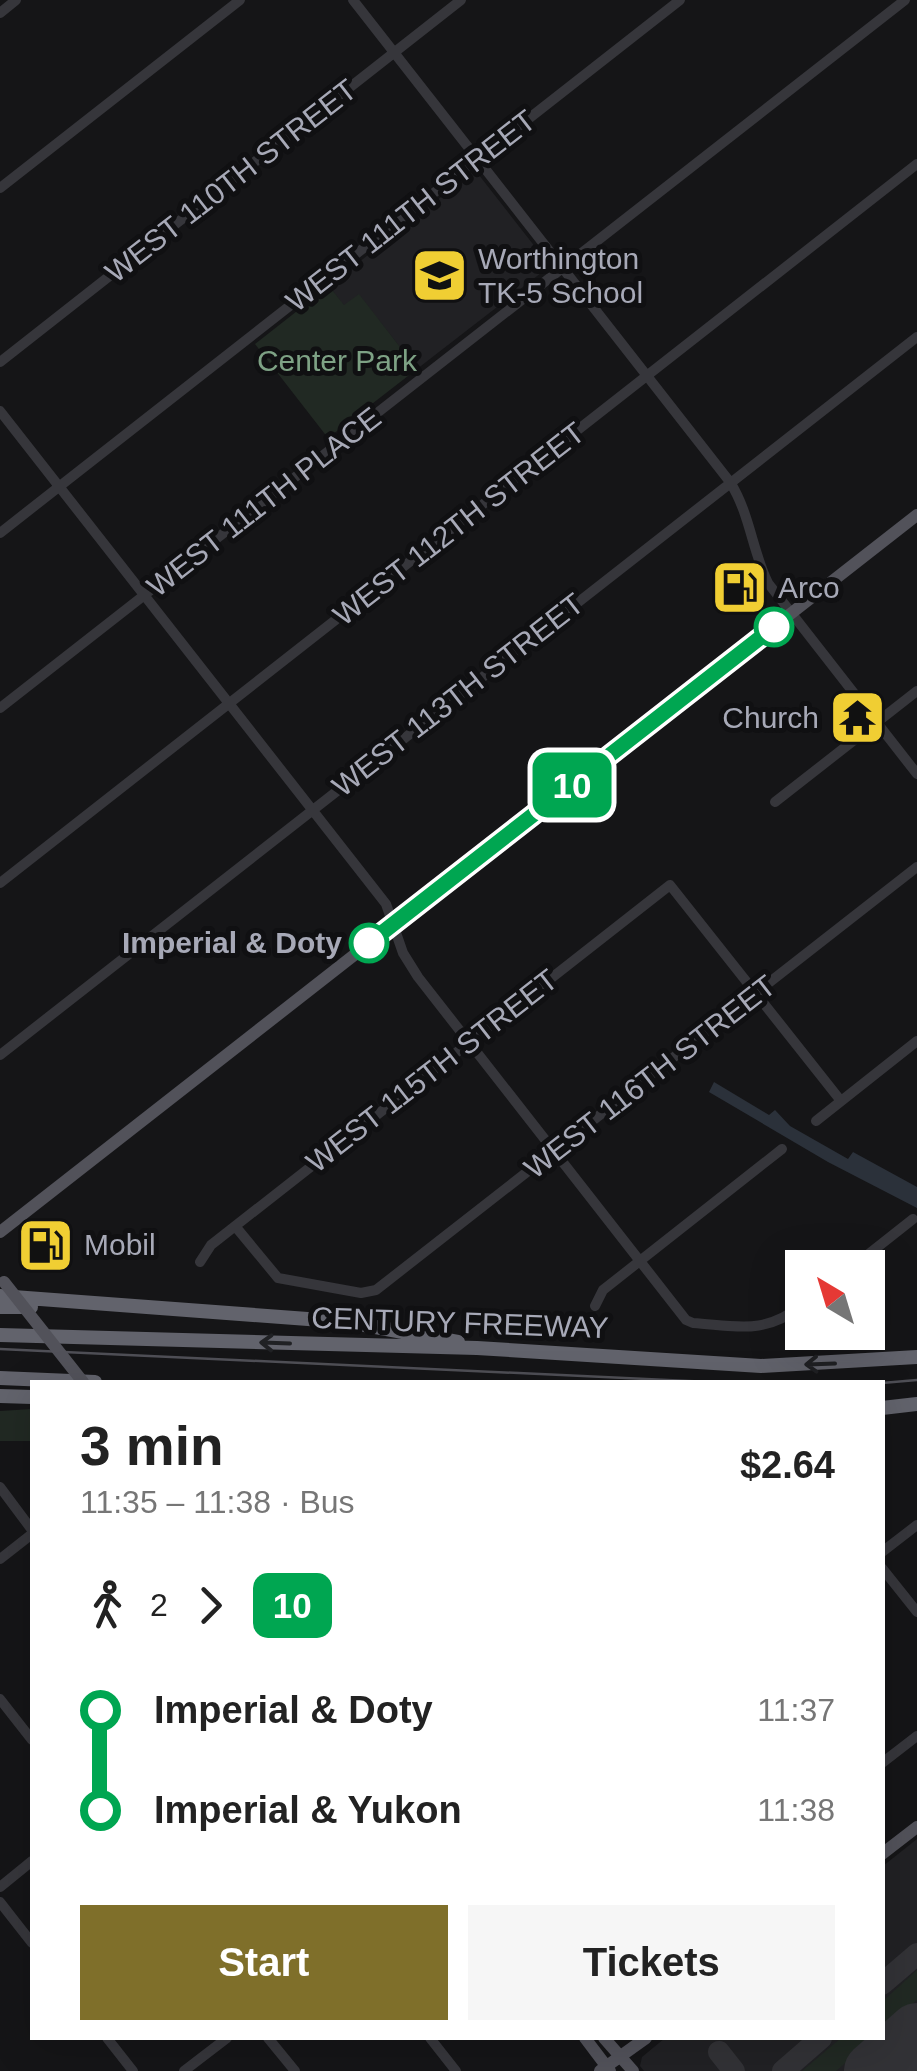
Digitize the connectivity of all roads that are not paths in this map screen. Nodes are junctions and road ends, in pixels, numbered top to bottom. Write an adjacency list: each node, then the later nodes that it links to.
1 (16, 0): 7 (street)
2 (240, 0): 11 (street)
3 (352, 0): 8 (street)
4 (461, 0): 8 (street, WEST 110TH STREET)
5 (680, 0): 9 (street, WEST 111TH STREET)
6 (904, 0): 12 (street, WEST 111TH PLACE)
7 (0, 13)
8 (394, 52): 9 (street); 14 (street, WEST 110TH STREET)
9 (476, 159): 12 (street); 18 (street, WEST 111TH STREET)
10 (917, 164): 15 (street, WEST 112TH STREET)
11 (0, 188)
12 (562, 268): 15 (street); 21 (street, WEST 111TH PLACE)
13 (917, 336): 17 (street, WEST 113TH STREET)
14 (0, 362)
15 (647, 376): 17 (street); 24 (street, WEST 112TH STREET)
16 (0, 411): 18 (street)
17 (730, 482): 22 (street); 29 (street, WEST 113TH STREET)
18 (59, 486): 20 (street, WEST 111TH STREET); 21 (street)
19 (917, 516): 22 (main road)
20 (0, 533)
21 (146, 594): 24 (street); 25 (street, WEST 111TH PLACE)
22 (790, 614): 26 (street); 32 (main road)
23 (917, 691): 26 (street)
24 (230, 703): 29 (street); 31 (street, WEST 112TH STREET)
25 (0, 708)
26 (877, 723): 27 (street); 28 (street)
27 (917, 774)
28 (775, 802)
29 (312, 809): 32 (street); 36 (street, WEST 113TH STREET)
30 (917, 867): 33 (street, WEST 116TH STREET)
31 (0, 883)
32 (392, 926): 34 (street); 43 (main road)
33 (756, 993): 34 (street, WEST 115TH STREET); 37 (street); 40 (street, WEST 116TH STREET)
34 (469, 1042): 40 (street); 42 (street, WEST 115TH STREET)
35 (917, 1042): 37 (street)
36 (0, 1055)
37 (842, 1101): 38 (street)
38 (816, 1122)
39 (782, 1149): 45 (street)
40 (555, 1152): 42 (street, WEST 116TH STREET); 45 (street)
41 (913, 1219): 44 (street)
42 (235, 1226): 46 (street, WEST 115TH STREET)
43 (0, 1232)
44 (874, 1250)
45 (640, 1259): 48 (street); 51 (street)
46 (200, 1262)
47 (1, 1285): 50 (highway); 57 (main road, bridge)
48 (595, 1306)
49 (0, 1307): 50 (highway)
50 (132, 1308): 53 (highway)
51 (785, 1317)
52 (0, 1335): 53 (highway, CENTURY FREEWAY, one-way to 52)
53 (478, 1348): 54 (highway, CENTURY FREEWAY, one-way to 53)
54 (917, 1357)
55 (0, 1378): 56 (highway)
56 (48, 1380)
57 (81, 1380)
58 (27, 1396): 59 (highway)
59 (0, 1397)
60 (917, 1404): 61 (highway)
61 (885, 1408)
62 (0, 1487): 64 (street)
63 (917, 1524): 66 (street)
64 (30, 1529)
65 (30, 1534): 67 (street)
66 (885, 1550)
67 (0, 1559)
68 (885, 1572): 69 (street)
69 (893, 1582): 70 (street); 71 (street)
70 (885, 1588)
71 (917, 1612)
72 (0, 1699): 74 (street)
73 (917, 1736): 75 (street)
74 (30, 1737)
75 (885, 1761)
76 (917, 1827): 77 (main road)
77 (885, 1852)
78 (30, 1863): 79 (street)
79 (0, 1887)
80 (0, 1902): 81 (street)
81 (30, 1940)
82 (109, 2040): 91 (street)
83 (224, 2040): 92 (street)
84 (270, 2040): 93 (street)
85 (432, 2040): 94 (street)
86 (586, 2040): 90 (main road)
87 (606, 2040): 89 (main road)
88 (643, 2040): 89 (main road)
89 (620, 2057): 90 (main road); 95 (main road)
90 (606, 2070)
91 (133, 2071)
92 (184, 2071)
93 (295, 2071)
94 (456, 2071)
95 (632, 2071)

